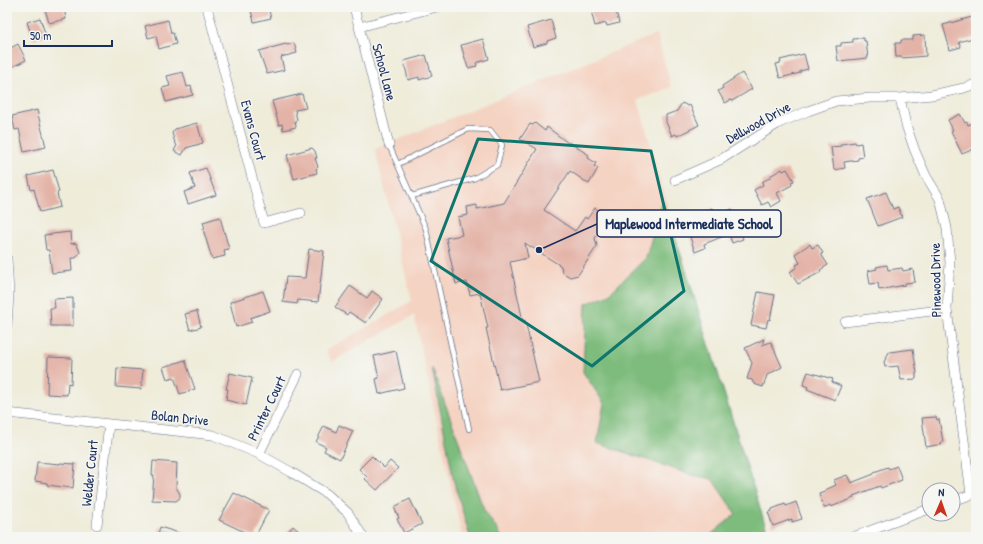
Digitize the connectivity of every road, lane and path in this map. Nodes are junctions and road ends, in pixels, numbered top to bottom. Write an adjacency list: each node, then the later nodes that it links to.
1 (207, 7): 11 (street, Evans Court)
2 (354, 7): 4 (street, School Lane)
3 (438, 7): 4 (street)
4 (359, 27): 7 (street, School Lane)
5 (976, 84): 6 (street, Dellwood Drive)
6 (900, 98): 9 (street, Dellwood Drive); 13 (street, Pinewood Drive)
7 (390, 145): 8 (lane)
8 (398, 164): 10 (lane); 10 (lane)
9 (675, 180)
10 (412, 196): 19 (lane)
11 (301, 213)
12 (7, 259): 15 (street)
13 (947, 309): 14 (street); 21 (street, Pinewood Drive)
14 (845, 322)
15 (7, 325)
16 (298, 374): 20 (street, Printer Court)
17 (7, 413): 18 (street, Bolan Drive)
18 (109, 424): 20 (street, Bolan Drive); 24 (street, Welder Court)
19 (469, 429)
20 (259, 454): 25 (street, Bolan Drive)
21 (974, 494): 22 (street)
22 (961, 498)
23 (921, 513): 26 (street)
24 (97, 525)
25 (363, 537)
26 (853, 537)

